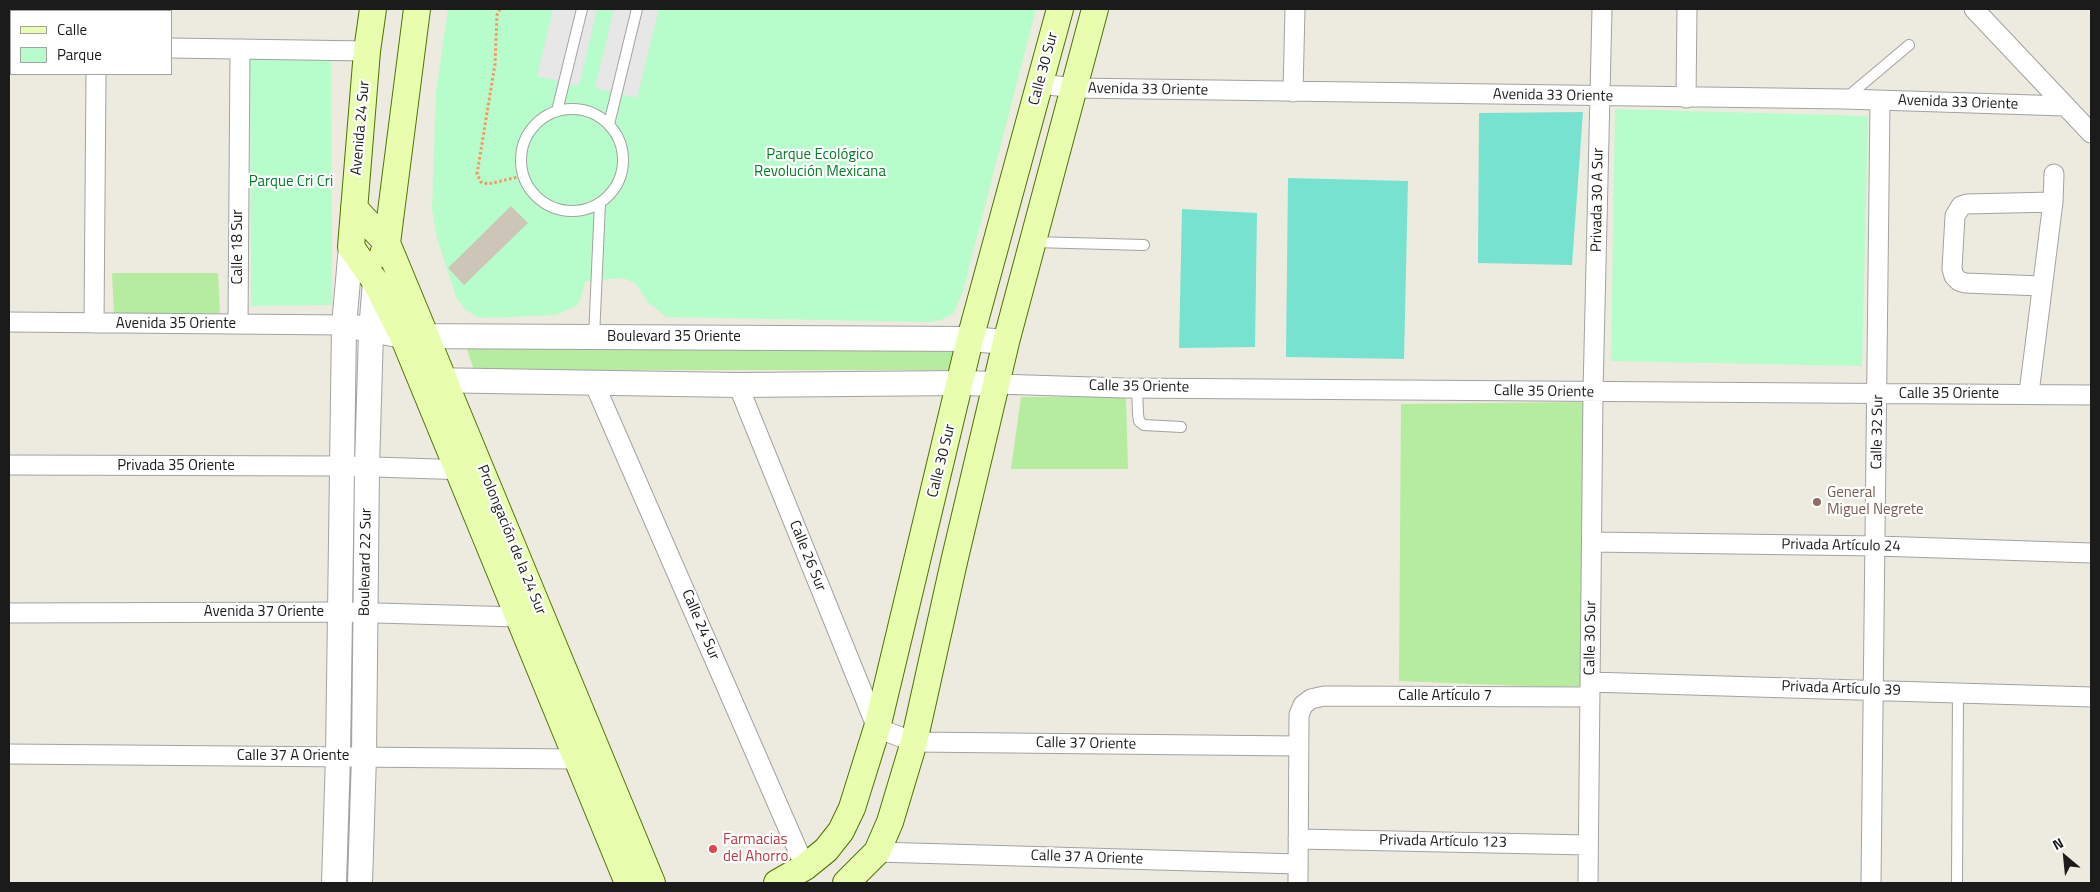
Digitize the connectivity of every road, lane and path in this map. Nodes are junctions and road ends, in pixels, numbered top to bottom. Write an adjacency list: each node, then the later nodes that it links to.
1 (373, 9): 15 (main road, Avenida 24 Sur)
2 (417, 9): 34 (main road)
3 (500, 9): 29 (path)
4 (582, 9): 25 (lane)
5 (637, 9): 26 (lane)
6 (1060, 9): 17 (main road, Calle 30 Sur)
7 (1095, 9): 18 (main road)
8 (1295, 9): 19 (street)
9 (1602, 9): 20 (street, Privada 30 A Sur)
10 (1687, 9): 21 (street)
11 (1974, 9): 24 (street)
12 (1908, 45): 22 (lane)
13 (172, 48): 14 (street)
14 (240, 49): 15 (street); 41 (street, Calle 18 Sur)
15 (367, 51): 32 (main road, Avenida 24 Sur)
16 (96, 75): 40 (street)
17 (1041, 84): 18 (street, Avenida 33 Oriente); 46 (main road, Calle 30 Sur)
18 (1074, 88): 19 (street, Avenida 33 Oriente); 33 (main road)
19 (1293, 92): 20 (street, Avenida 33 Oriente)
20 (1600, 97): 21 (street, Avenida 33 Oriente); 54 (street, Privada 30 A Sur)
21 (1686, 98): 22 (street, Avenida 33 Oriente)
22 (1845, 99): 23 (street, Avenida 33 Oriente)
23 (1880, 101): 24 (street, Avenida 33 Oriente); 55 (street, Calle 32 Sur)
24 (2065, 106): 27 (street)
25 (557, 111): 26 (lane); 29 (lane)
26 (609, 124): 31 (lane)
27 (2091, 133)
28 (2054, 174): 30 (street)
29 (522, 176): 31 (lane)
30 (2053, 202): 38 (street); 38 (street)
31 (600, 203): 45 (lane)
32 (354, 208): 34 (main road, Prolongación de la 24 Sur); 36 (main road, Avenida 24 Sur)
33 (1032, 242): 35 (lane); 47 (main road)
34 (387, 243): 37 (main road, Boulevard 22 Sur); 44 (main road, Prolongación de la 24 Sur)
35 (1144, 245)
36 (351, 247): 37 (main road, Prolongación de la 24 Sur); 42 (street, Boulevard 22 Sur)
37 (375, 281): 43 (street, Boulevard 22 Sur); 44 (main road, Prolongación de la 24 Sur)
38 (2042, 286): 56 (street)
39 (9, 322): 40 (street, Avenida 35 Oriente)
40 (94, 323): 41 (street, Avenida 35 Oriente)
41 (238, 324): 42 (street, Avenida 35 Oriente)
42 (344, 325): 43 (street, Boulevard 35 Oriente); 60 (street, Boulevard 22 Sur)
43 (371, 332): 44 (street, Boulevard 35 Oriente); 61 (street, Boulevard 22 Sur)
44 (415, 336): 45 (street, Boulevard 35 Oriente); 48 (main road, Prolongación de la 24 Sur)
45 (594, 337): 46 (street, Boulevard 35 Oriente)
46 (970, 339): 47 (street, Boulevard 35 Oriente); 50 (main road, Calle 30 Sur)
47 (1006, 342): 52 (main road)
48 (433, 380): 49 (street); 62 (main road, Prolongación de la 24 Sur)
49 (594, 383): 51 (street); 85 (street, Calle 24 Sur)
50 (961, 383): 51 (street); 52 (street); 74 (main road, Calle 30 Sur)
51 (738, 384): 74 (street, Calle 26 Sur)
52 (997, 384): 53 (street, Calle 35 Oriente); 75 (main road)
53 (1137, 388): 54 (street, Calle 35 Oriente); 58 (lane)
54 (1594, 392): 55 (street, Calle 35 Oriente); 63 (street, Calle 30 Sur)
55 (1878, 394): 56 (street, Calle 35 Oriente); 64 (street, Calle 32 Sur)
56 (2029, 394): 57 (street, Calle 35 Oriente)
57 (2091, 395)
58 (1181, 427)
59 (9, 465): 60 (street, Privada 35 Oriente)
60 (343, 466): 61 (street, Privada 35 Oriente); 66 (street, Boulevard 22 Sur)
61 (367, 467): 62 (street, Privada 35 Oriente); 67 (street, Boulevard 22 Sur)
62 (471, 470): 69 (main road, Prolongación de la 24 Sur); 89 (main road, Prolongación de la 24 Sur)
63 (1592, 542): 64 (street, Privada Artículo 24); 70 (street, Calle 30 Sur)
64 (1877, 546): 65 (street, Privada Artículo 24); 71 (street, Calle 32 Sur)
65 (2091, 553)
66 (341, 612): 67 (street, Avenida 37 Oriente); 68 (street, Avenida 37 Oriente); 78 (street, Boulevard 22 Sur)
67 (365, 612): 69 (street, Avenida 37 Oriente); 79 (street, Boulevard 22 Sur)
68 (9, 613)
69 (520, 617): 80 (main road, Prolongación de la 24 Sur)
70 (1590, 689): 71 (street, Privada Artículo 39); 76 (street, Calle Artículo 7); 82 (street, Calle 30 Sur)
71 (1874, 690): 72 (street, Privada Artículo 39); 94 (street, Calle 32 Sur)
72 (1958, 692): 73 (street, Privada Artículo 39); 95 (lane)
73 (2091, 698)
74 (877, 728): 75 (street, Calle 37 Oriente); 85 (main road, Calle 30 Sur)
75 (914, 742): 76 (street, Calle 37 Oriente); 83 (main road)
76 (1298, 746): 81 (street)
77 (9, 754): 78 (street, Calle 37 A Oriente)
78 (338, 756): 79 (street, Calle 37 A Oriente); 86 (street, Boulevard 22 Sur)
79 (364, 756): 80 (street, Calle 37 A Oriente); 87 (street, Boulevard 22 Sur)
80 (577, 759): 88 (main road, Prolongación de la 24 Sur)
81 (1298, 839): 82 (street, Privada Artículo 123); 84 (street)
82 (1588, 845): 93 (street, Calle 30 Sur)
83 (876, 852): 84 (street, Calle 37 A Oriente); 91 (main road)
84 (1298, 864): 92 (street)
85 (805, 867): 90 (main road, Calle 30 Sur)
86 (334, 883)
87 (360, 883)
88 (628, 883)
89 (652, 883)
90 (777, 883)
91 (846, 883)
92 (1298, 883)
93 (1588, 883)
94 (1872, 883)
95 (1958, 883)

